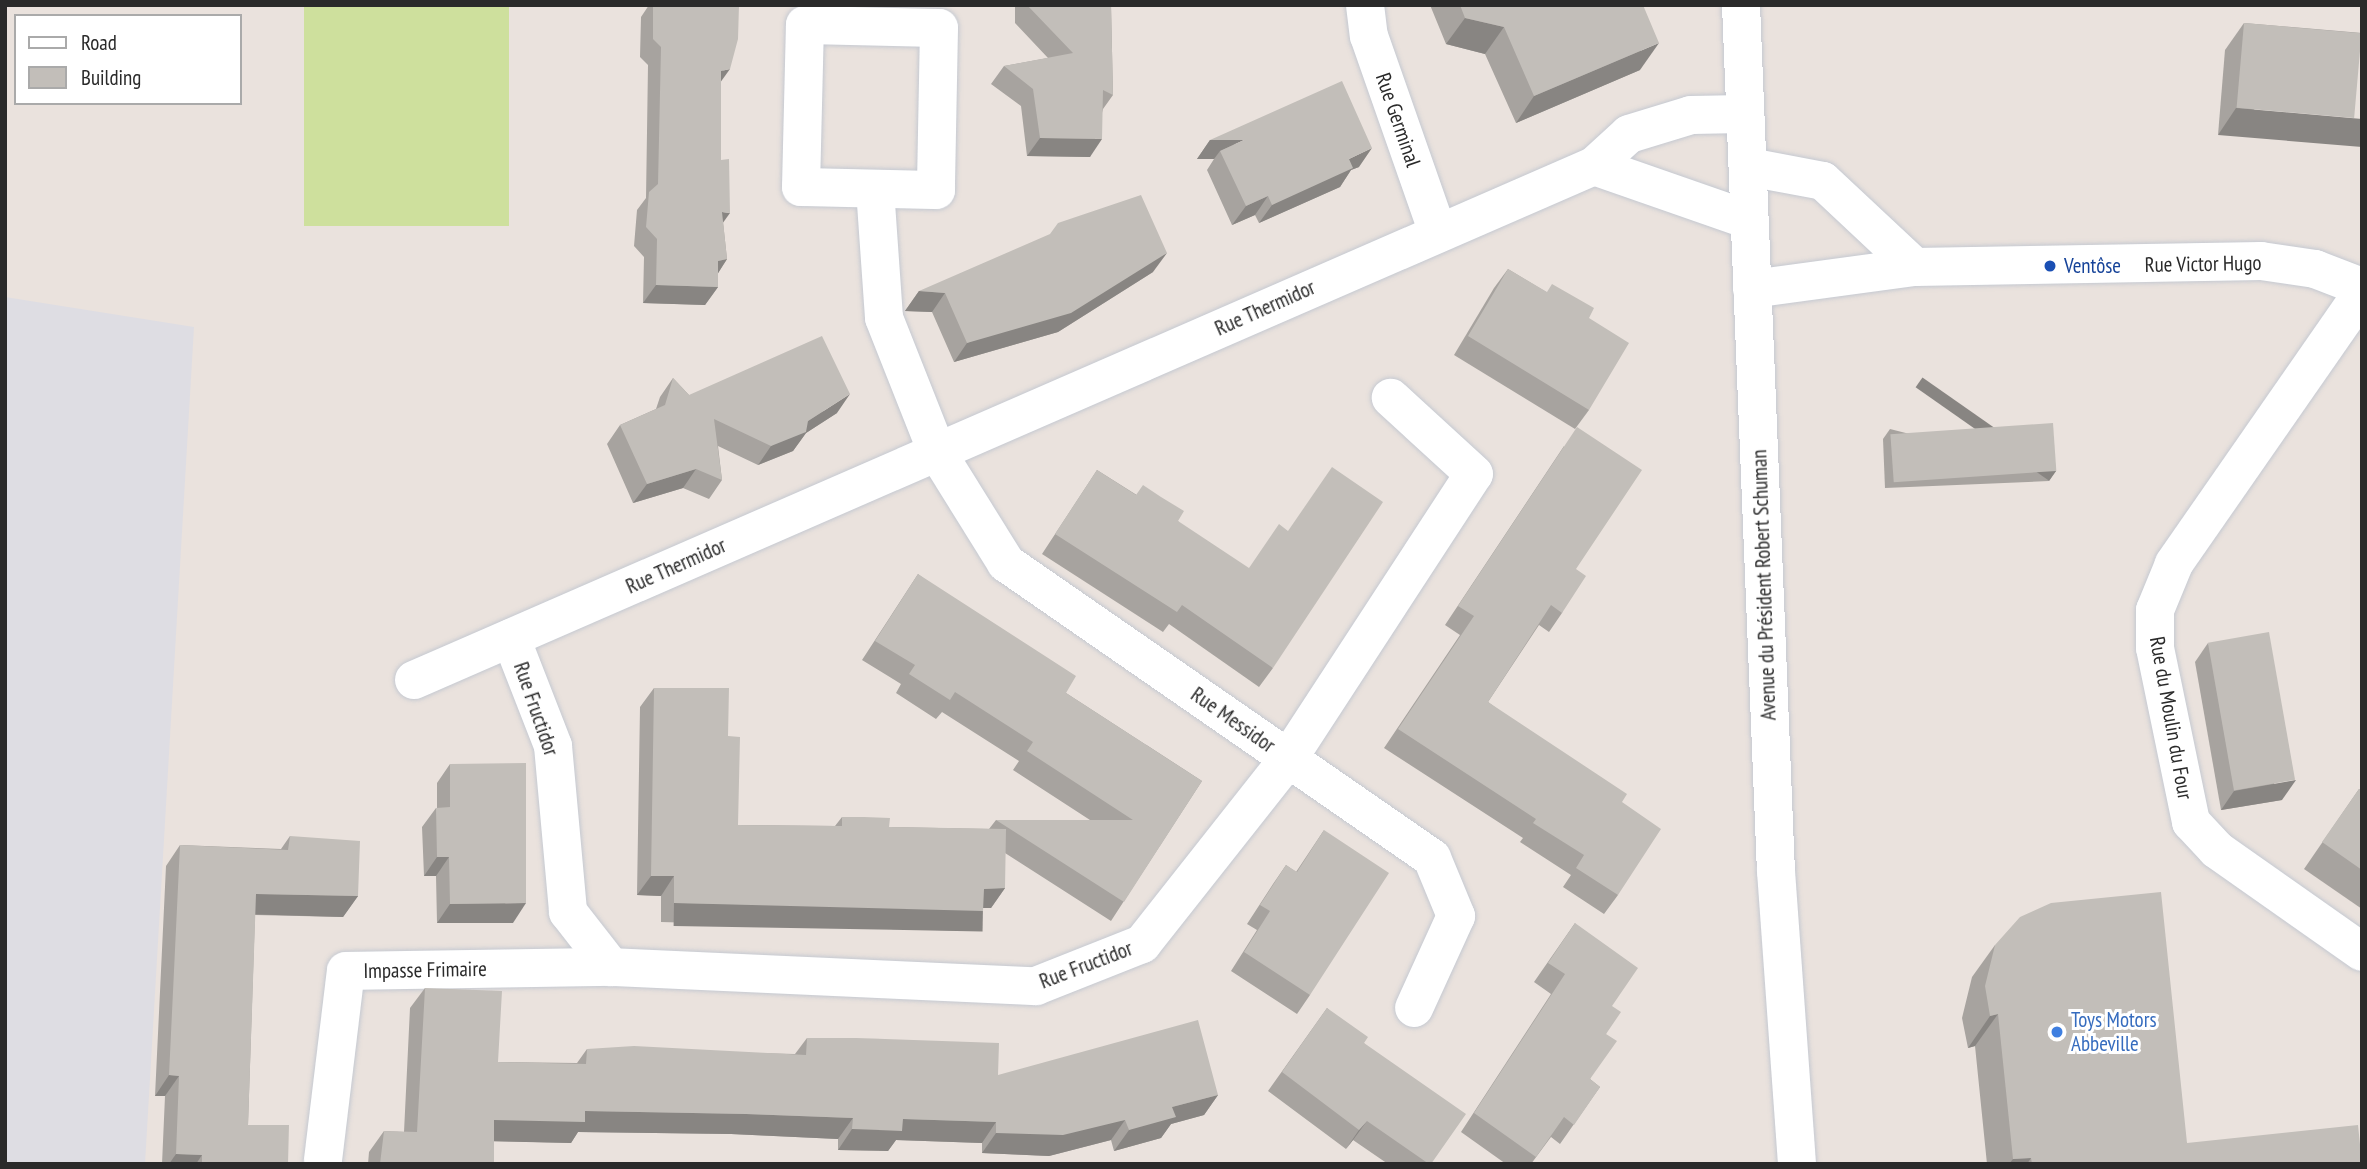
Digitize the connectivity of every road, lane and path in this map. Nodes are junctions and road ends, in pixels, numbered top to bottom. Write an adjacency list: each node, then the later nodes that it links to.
1 (1365, 5): 8 (street, Rue Germinal)
2 (1741, 5): 3 (street, Avenue du Président Robert Schuman)
3 (1744, 114): 4 (street, Rue Thermidor); 5 (street, Avenue du Président Robert Schuman)
4 (1594, 166): 7 (street); 8 (street, Rue Thermidor)
5 (1749, 167): 7 (street, Avenue du Président Robert Schuman); 9 (street)
6 (875, 189): 6 (street); 14 (street)
7 (1749, 219): 11 (street, Avenue du Président Robert Schuman)
8 (1438, 233): 14 (street, Rue Thermidor)
9 (1915, 267): 10 (street, Rue Victor Hugo); 11 (street, Rue Victor Hugo)
10 (2362, 287)
11 (1752, 289): 22 (street, Avenue du Président Robert Schuman)
12 (2362, 292): 18 (street, Rue du Moulin du Four)
13 (1391, 398): 17 (street, Rue Fructidor)
14 (937, 452): 15 (street, Rue Thermidor); 17 (street, Rue Messidor)
15 (511, 638): 16 (street, Rue Thermidor); 19 (street, Rue Fructidor)
16 (414, 680)
17 (1288, 759): 19 (street, Rue Fructidor); 20 (street, Rue Messidor)
18 (2362, 953)
19 (611, 967): 21 (street, Impasse Frimaire)
20 (1414, 1008)
21 (323, 1160)
22 (1797, 1164)

